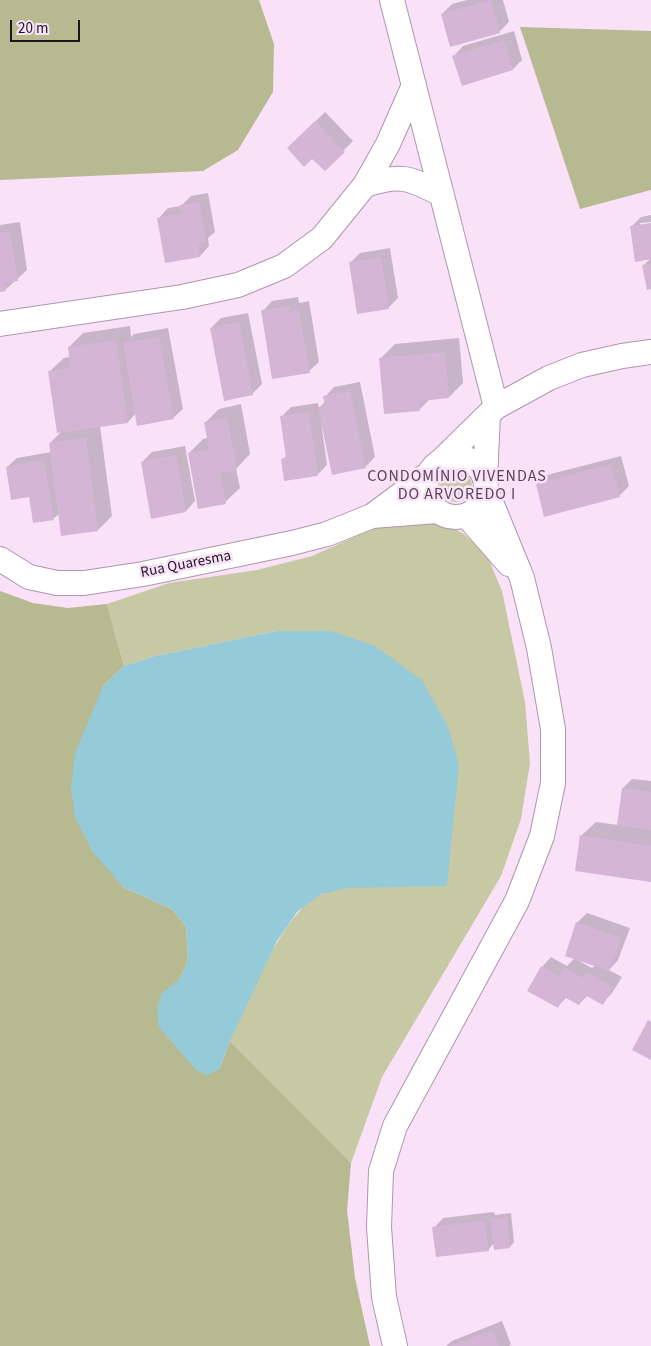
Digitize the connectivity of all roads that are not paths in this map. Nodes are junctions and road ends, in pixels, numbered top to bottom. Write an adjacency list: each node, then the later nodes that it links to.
1 (392, 0): 2 (street)
2 (414, 85): 3 (street); 4 (street)
3 (365, 185): 4 (street); 5 (street)
4 (441, 194): 7 (street)
5 (0, 324)
6 (651, 352): 7 (street, Rua Quaresma)
7 (492, 411): 8 (street, Rua Quaresma); 9 (street)
8 (435, 467): 9 (street); 10 (street); 11 (street, Rua Quaresma)
9 (486, 484): 12 (street); 14 (street)
10 (437, 511): 11 (street, Rua Quaresma); 12 (street)
11 (372, 516): 13 (street, Rua Quaresma)
12 (467, 516): 14 (street)
13 (0, 559)
14 (522, 578): 15 (street)
15 (395, 1346)

